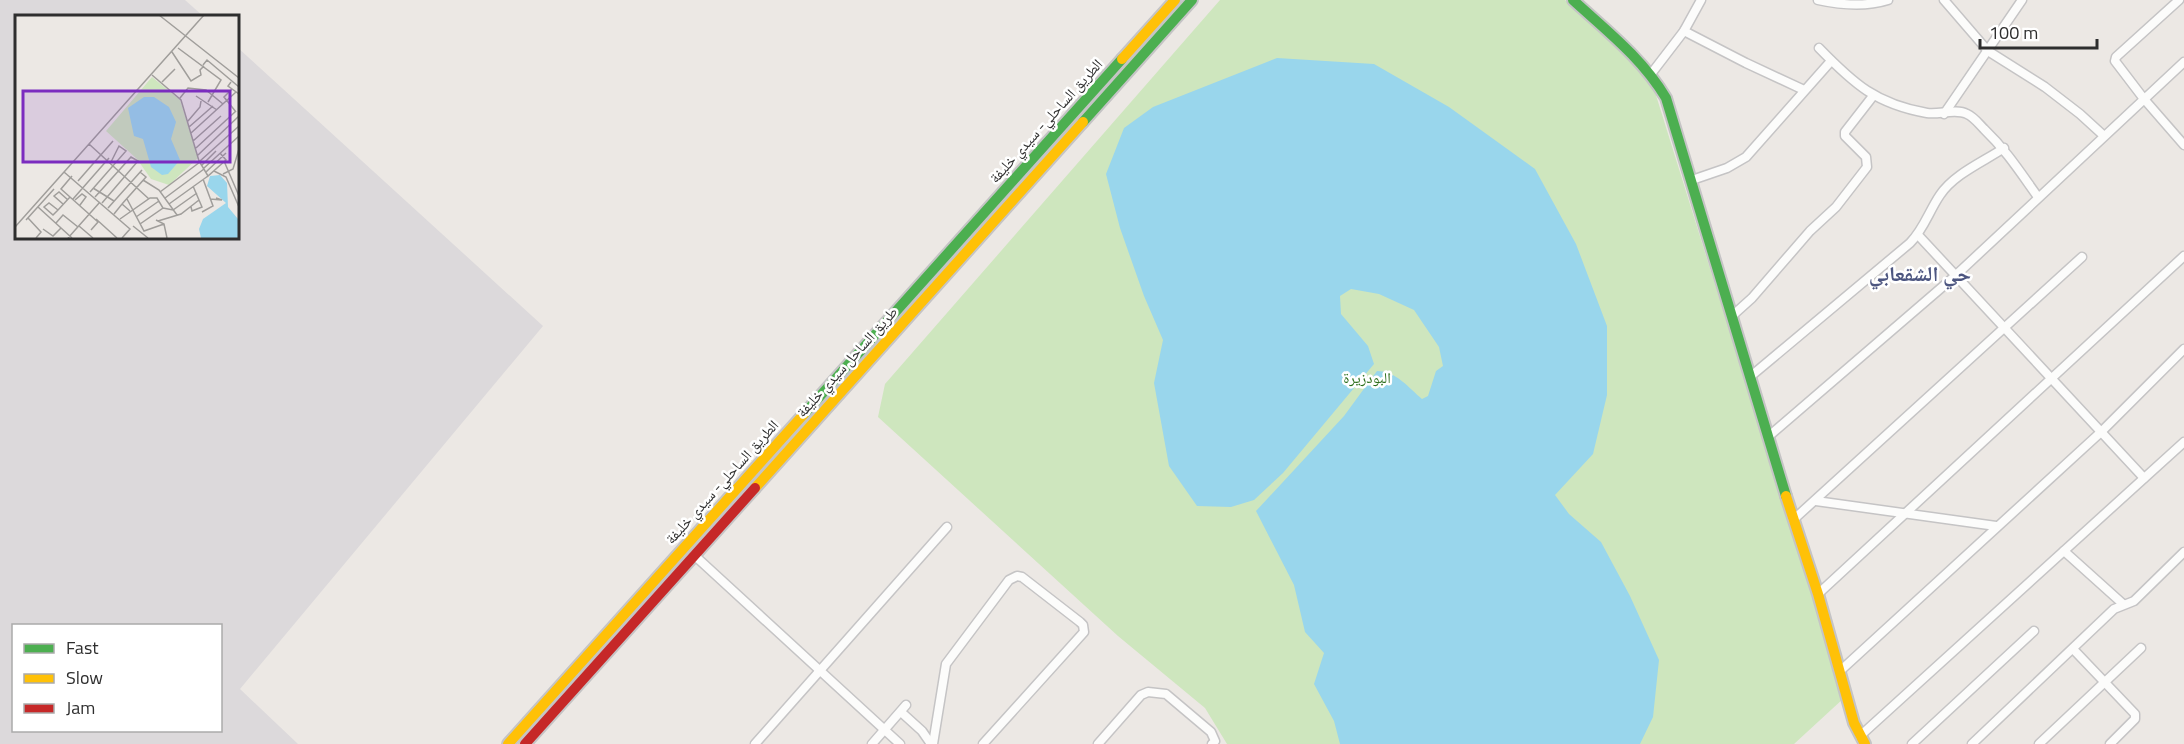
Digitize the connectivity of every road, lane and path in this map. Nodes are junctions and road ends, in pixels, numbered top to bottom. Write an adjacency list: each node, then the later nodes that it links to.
1 (1175, 0): 37 (main road, الطريق الساحلي- سيدي خليفة)
2 (1192, 0): 39 (main road, طريق الساحل سيدي خليفة)
3 (1574, 0): 15 (main road)
4 (1701, 0): 10 (street)
5 (1818, 0): 6 (street)
6 (1888, 0)
7 (1944, 0): 12 (street)
8 (2022, 0): 12 (street)
9 (2178, 0): 18 (street)
10 (1684, 31): 15 (street); 16 (street)
11 (1819, 48): 13 (street)
12 (1988, 51): 19 (street); 20 (street)
13 (1831, 61): 16 (street); 17 (street)
14 (2184, 62): 18 (street)
15 (1651, 74): 23 (main road)
16 (1804, 90): 23 (street)
17 (1873, 96): 19 (street); 29 (street)
18 (2144, 99): 20 (street); 21 (street)
19 (1944, 114): 22 (street)
20 (2103, 135): 24 (street)
21 (2184, 145)
22 (2004, 148): 24 (street); 25 (street)
23 (1692, 180): 29 (main road)
24 (2038, 198): 28 (street)
25 (1918, 235): 28 (street); 32 (street)
26 (2184, 256): 33 (street)
27 (2082, 257): 30 (street)
28 (1954, 276): 30 (street); 35 (street)
29 (1732, 316): 32 (main road)
30 (2005, 328): 33 (street); 40 (street)
31 (2184, 349): 34 (street)
32 (1751, 376): 35 (main road)
33 (2051, 380): 34 (street); 41 (street)
34 (2101, 432): 38 (street); 43 (street)
35 (1769, 436): 42 (main road)
36 (2184, 442): 38 (street)
37 (747, 477): 39 (main road); 59 (main road, الطريق الساحلي- سيدي خليفة)
38 (2144, 478): 45 (street)
39 (757, 485): 47 (main road, طريق الساحل سيدي خليفة)
40 (1815, 501): 41 (street); 42 (street)
41 (1906, 514): 43 (street); 48 (street)
42 (1793, 520): 48 (main road)
43 (1996, 526): 54 (street)
44 (947, 527): 53 (street)
45 (2064, 551): 49 (street); 57 (street)
46 (2184, 552): 49 (street)
47 (694, 555): 53 (street); 60 (main road, طريق الساحل سيدي خليفة)
48 (1818, 594): 54 (main road)
49 (2123, 604): 52 (street)
50 (2034, 631): 68 (street)
51 (2141, 648): 55 (street)
52 (2073, 649): 55 (street); 69 (street)
53 (820, 670): 56 (street); 61 (street)
54 (1840, 670): 57 (main road)
55 (2105, 683): 58 (street); 70 (street)
56 (885, 730): 62 (street); 63 (street); 64 (street)
57 (1862, 741)
58 (2116, 742)
59 (508, 744)
60 (525, 744)
61 (755, 744)
62 (872, 744)
63 (900, 744)
64 (932, 744): 65 (street)
65 (983, 744)
66 (1098, 744): 67 (street)
67 (1212, 744)
68 (1912, 744)
69 (1972, 744)
70 (2039, 744)

